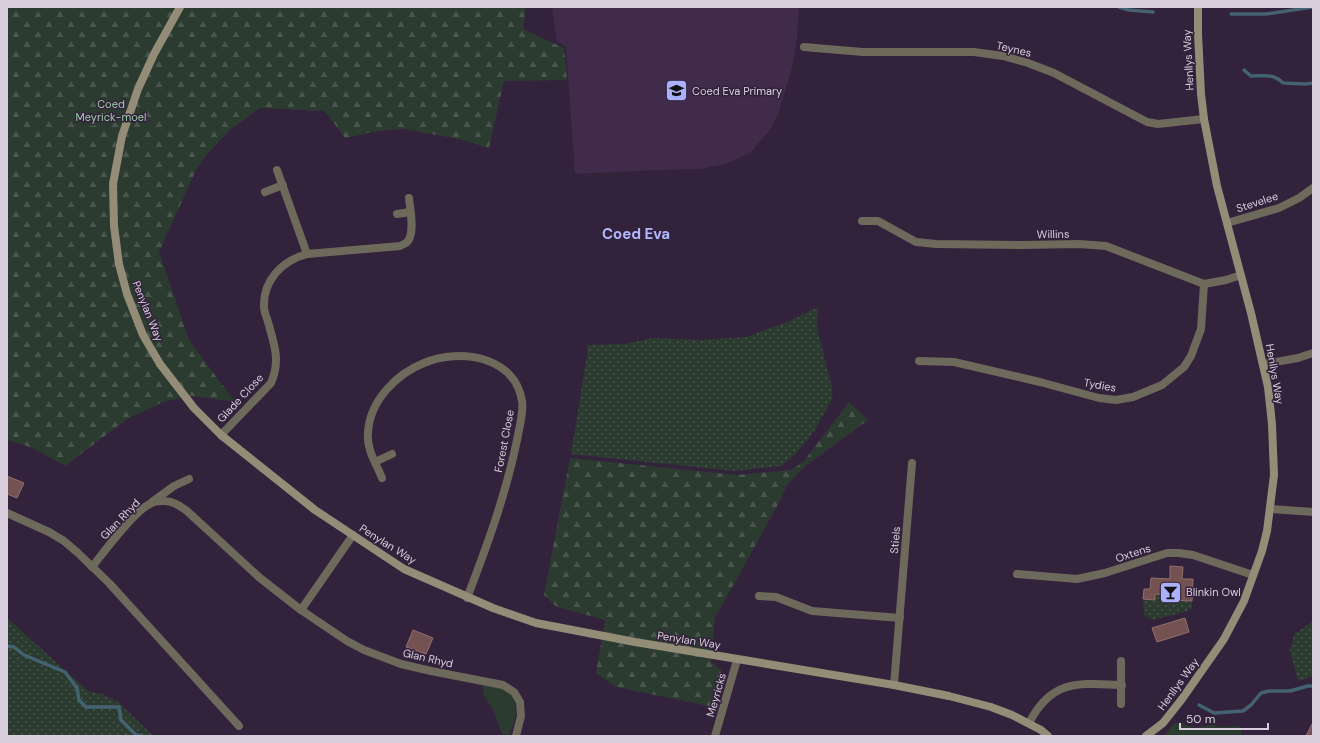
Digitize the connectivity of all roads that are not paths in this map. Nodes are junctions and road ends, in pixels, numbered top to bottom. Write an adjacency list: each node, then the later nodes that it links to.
1 (180, 7): 20 (street, Penylan Way)
2 (1198, 7): 4 (street, Henllys Way)
3 (804, 47): 4 (street, Teynes)
4 (1204, 119): 13 (street, Henllys Way)
5 (277, 170): 6 (street)
6 (283, 185): 8 (street); 14 (street)
7 (1313, 188): 13 (street, Stevelee)
8 (265, 192)
9 (409, 198): 10 (street, Glade Close)
10 (410, 212): 11 (street); 14 (street, Glade Close)
11 (397, 214)
12 (862, 221): 16 (street, Willins)
13 (1227, 223): 15 (street, Henllys Way)
14 (307, 254): 20 (street, Glade Close)
15 (1241, 275): 16 (street); 19 (street, Henllys Way)
16 (1204, 284): 18 (street, Tydies)
17 (1313, 353): 19 (street)
18 (919, 361)
19 (1264, 364): 27 (street, Henllys Way)
20 (221, 435): 30 (street, Penylan Way)
21 (392, 454): 22 (street)
22 (375, 462): 24 (street, Forest Close); 35 (street, Forest Close)
23 (912, 463): 37 (street, Stiels)
24 (382, 478)
25 (189, 479): 26 (street)
26 (150, 504): 31 (street, Glan Rhyd); 36 (street, Glan Rhyd)
27 (1270, 509): 28 (street); 33 (street, Henllys Way)
28 (1313, 512)
29 (7, 513): 31 (street)
30 (353, 535): 35 (street, Penylan Way); 36 (street)
31 (92, 567): 45 (street)
32 (1017, 574): 33 (street, Oxtens)
33 (1253, 575): 43 (street, Henllys Way)
34 (759, 596): 37 (street)
35 (467, 598): 38 (street, Penylan Way)
36 (301, 610): 46 (street, Glan Rhyd)
37 (900, 618): 40 (street, Stiels)
38 (737, 660): 40 (street, Penylan Way); 47 (street, Meyricks)
39 (1121, 661): 41 (street)
40 (894, 685): 44 (street, Penylan Way)
41 (1122, 685): 42 (street); 44 (street)
42 (1121, 704)
43 (1163, 723): 49 (street); 50 (street)
44 (1029, 724): 48 (street, Penylan Way)
45 (238, 726)
46 (516, 736)
47 (714, 736)
48 (1048, 736)
49 (1146, 736)
50 (1158, 736)

